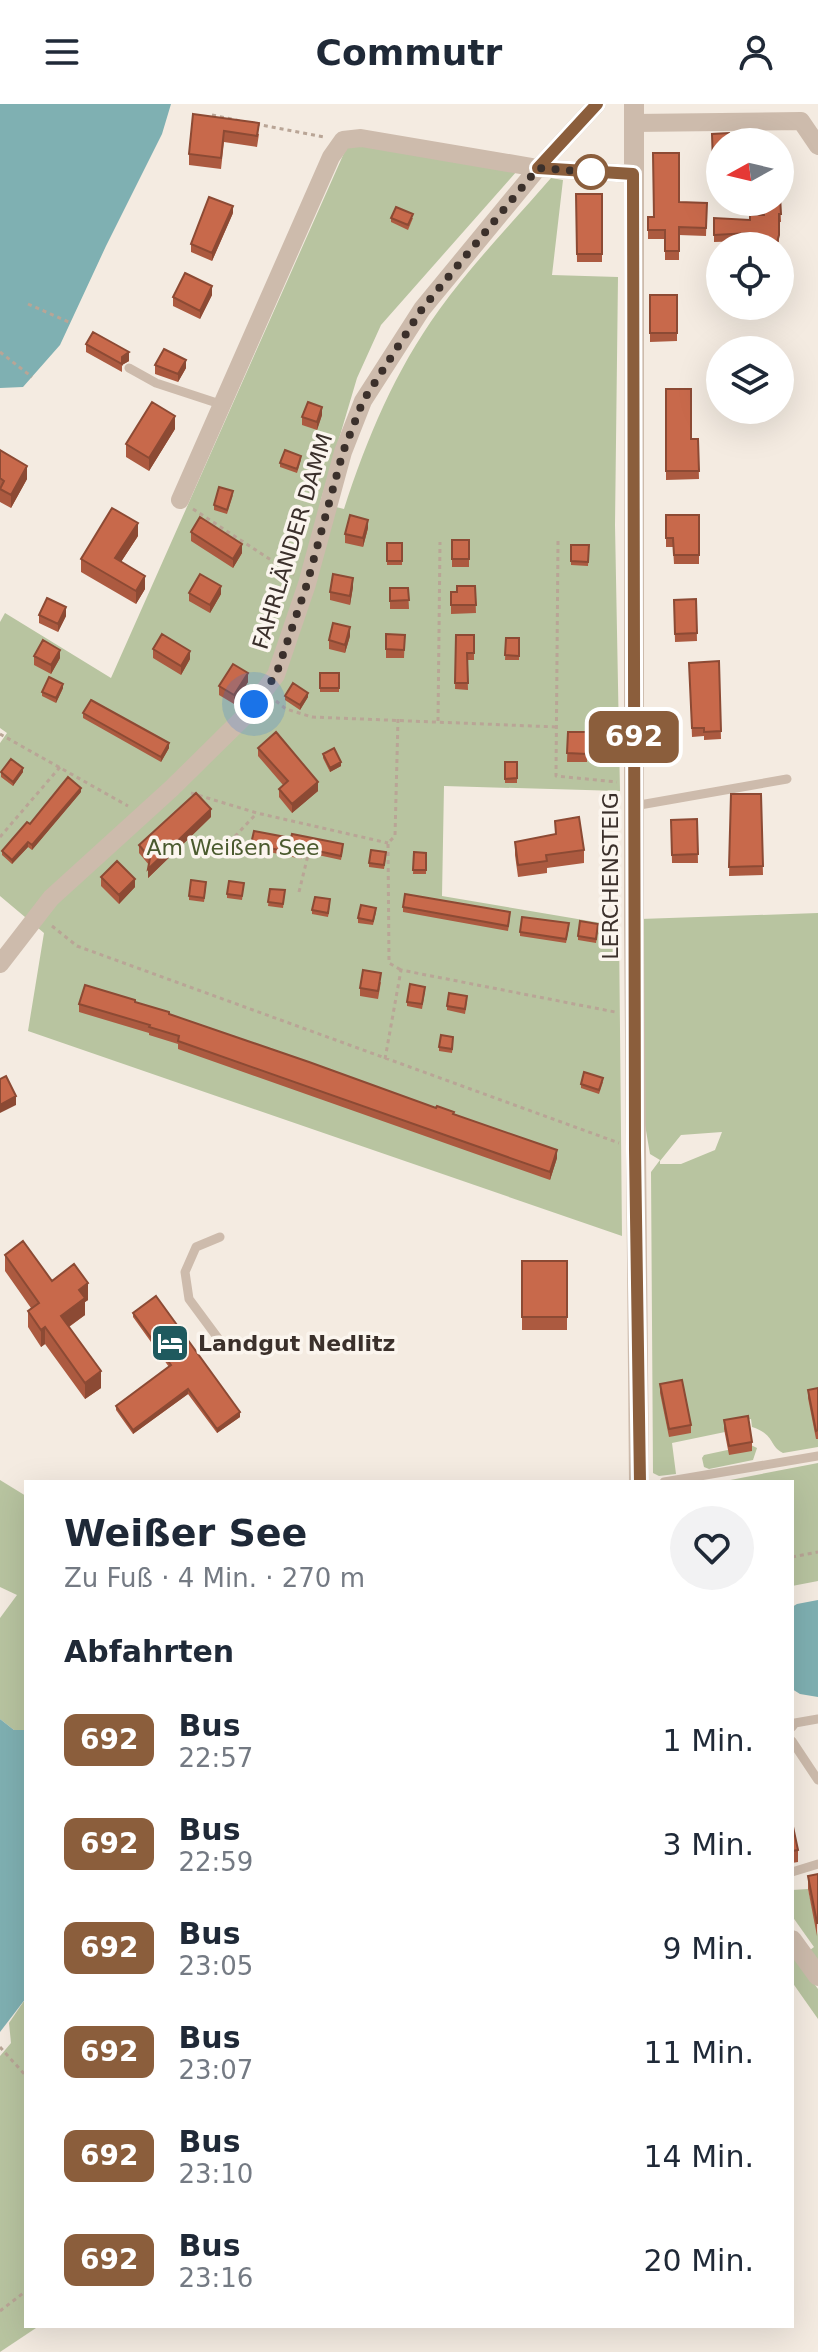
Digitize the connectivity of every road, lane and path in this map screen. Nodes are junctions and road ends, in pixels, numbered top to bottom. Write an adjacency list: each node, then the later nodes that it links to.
1 (597, 104): 8 (street, FAHRLÄNDER DAMM)
2 (634, 114): 7 (street); 9 (street, LERCHENSTEIG)
3 (212, 115): 4 (path)
4 (241, 121)
5 (256, 124): 6 (path)
6 (343, 140): 8 (street); 15 (street)
7 (818, 146)
8 (538, 168): 9 (street); 19 (street, FAHRLÄNDER DAMM)
9 (633, 174): 27 (street, LERCHENSTEIG)
10 (28, 304): 11 (path)
11 (71, 323)
12 (0, 352): 14 (path)
13 (129, 368): 15 (lane)
14 (32, 377)
15 (220, 404): 16 (street)
16 (180, 500): 19 (path)
17 (558, 541): 23 (path)
18 (440, 542): 22 (path)
19 (307, 584): 20 (street, FAHRLÄNDER DAMM)
20 (264, 691): 21 (path); 28 (street, FAHRLÄNDER DAMM)
21 (398, 719): 22 (path); 34 (path)
22 (438, 721): 23 (path)
23 (557, 727): 27 (path)
24 (0, 734): 25 (path)
25 (60, 767): 30 (path); 32 (path)
26 (787, 779): 29 (lane)
27 (634, 783): 29 (street, LERCHENSTEIG)
28 (172, 788): 30 (street, FAHRLÄNDER DAMM); 31 (path)
29 (634, 806): 42 (street, LERCHENSTEIG)
30 (141, 813): 37 (street, FAHRLÄNDER DAMM)
31 (257, 813): 34 (path); 35 (path)
32 (0, 837)
33 (312, 840): 36 (path)
34 (388, 843): 39 (path)
35 (224, 848)
36 (299, 892)
37 (35, 916): 38 (street, FAHRLÄNDER DAMM); 41 (path)
38 (0, 964)
39 (401, 970): 40 (path); 41 (path)
40 (615, 1012)
41 (385, 1060): 42 (path)
42 (635, 1143): 46 (street, LERCHENSTEIG)
43 (220, 1237): 44 (lane)
44 (226, 1349)
45 (818, 1456): 47 (lane)
46 (639, 1480)
47 (676, 1480)
48 (818, 1552): 49 (path)
49 (794, 1557)
50 (818, 1719): 51 (lane)
51 (794, 1724)
52 (794, 1744): 53 (lane)
53 (818, 1780)
54 (818, 1864): 55 (lane)
55 (794, 1871)
56 (794, 1943): 57 (street)
57 (818, 1976)
58 (0, 2047): 59 (path)
59 (24, 2074)
60 (24, 2293): 61 (path)
61 (0, 2311)

